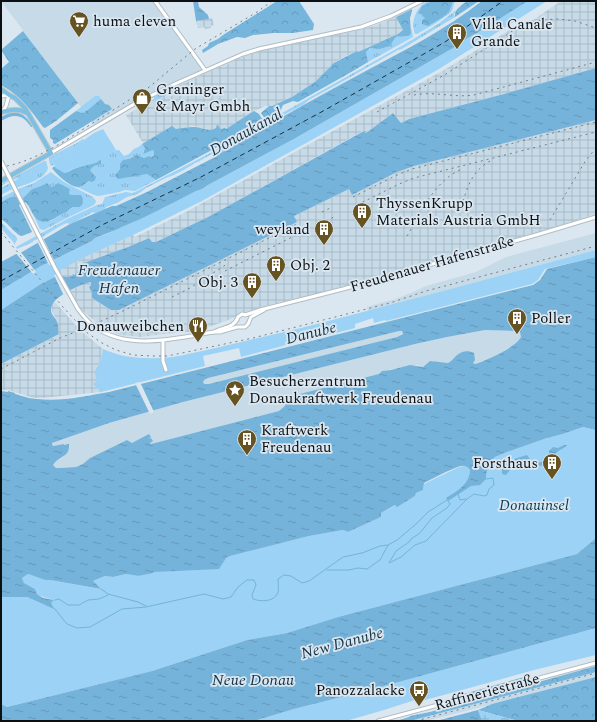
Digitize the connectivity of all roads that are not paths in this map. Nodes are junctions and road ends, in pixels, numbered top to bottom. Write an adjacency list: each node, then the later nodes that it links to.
1 (154, 1): 3 (street)
2 (422, 1): 3 (street)
3 (206, 70): 9 (street)
4 (1, 89): 5 (main road)
5 (9, 95): 6 (street); 7 (street); 8 (main road)
6 (1, 96)
7 (1, 112): 8 (main road)
8 (28, 114): 9 (main road)
9 (51, 153): 11 (main road)
10 (1, 161): 19 (street, Freudenauer Hafenstraße, bridge)
11 (1, 181)
12 (596, 217): 13 (street, Freudenauer Hafenstraße)
13 (266, 309): 14 (street, Freudenauer Hafenstraße); 16 (street, Freudenauer Hafenstraße)
14 (245, 315): 15 (street, Freudenauer Hafenstraße); 16 (street)
15 (237, 321): 17 (street); 18 (street, Freudenauer Hafenstraße)
16 (249, 321): 17 (street, Freudenauer Hafenstraße)
17 (241, 326): 18 (street, Freudenauer Hafenstraße)
18 (214, 332): 19 (street, Freudenauer Hafenstraße)
19 (163, 340): 20 (street)
20 (166, 370)
21 (596, 663): 22 (street, Raffineriestraße)
22 (378, 721)

